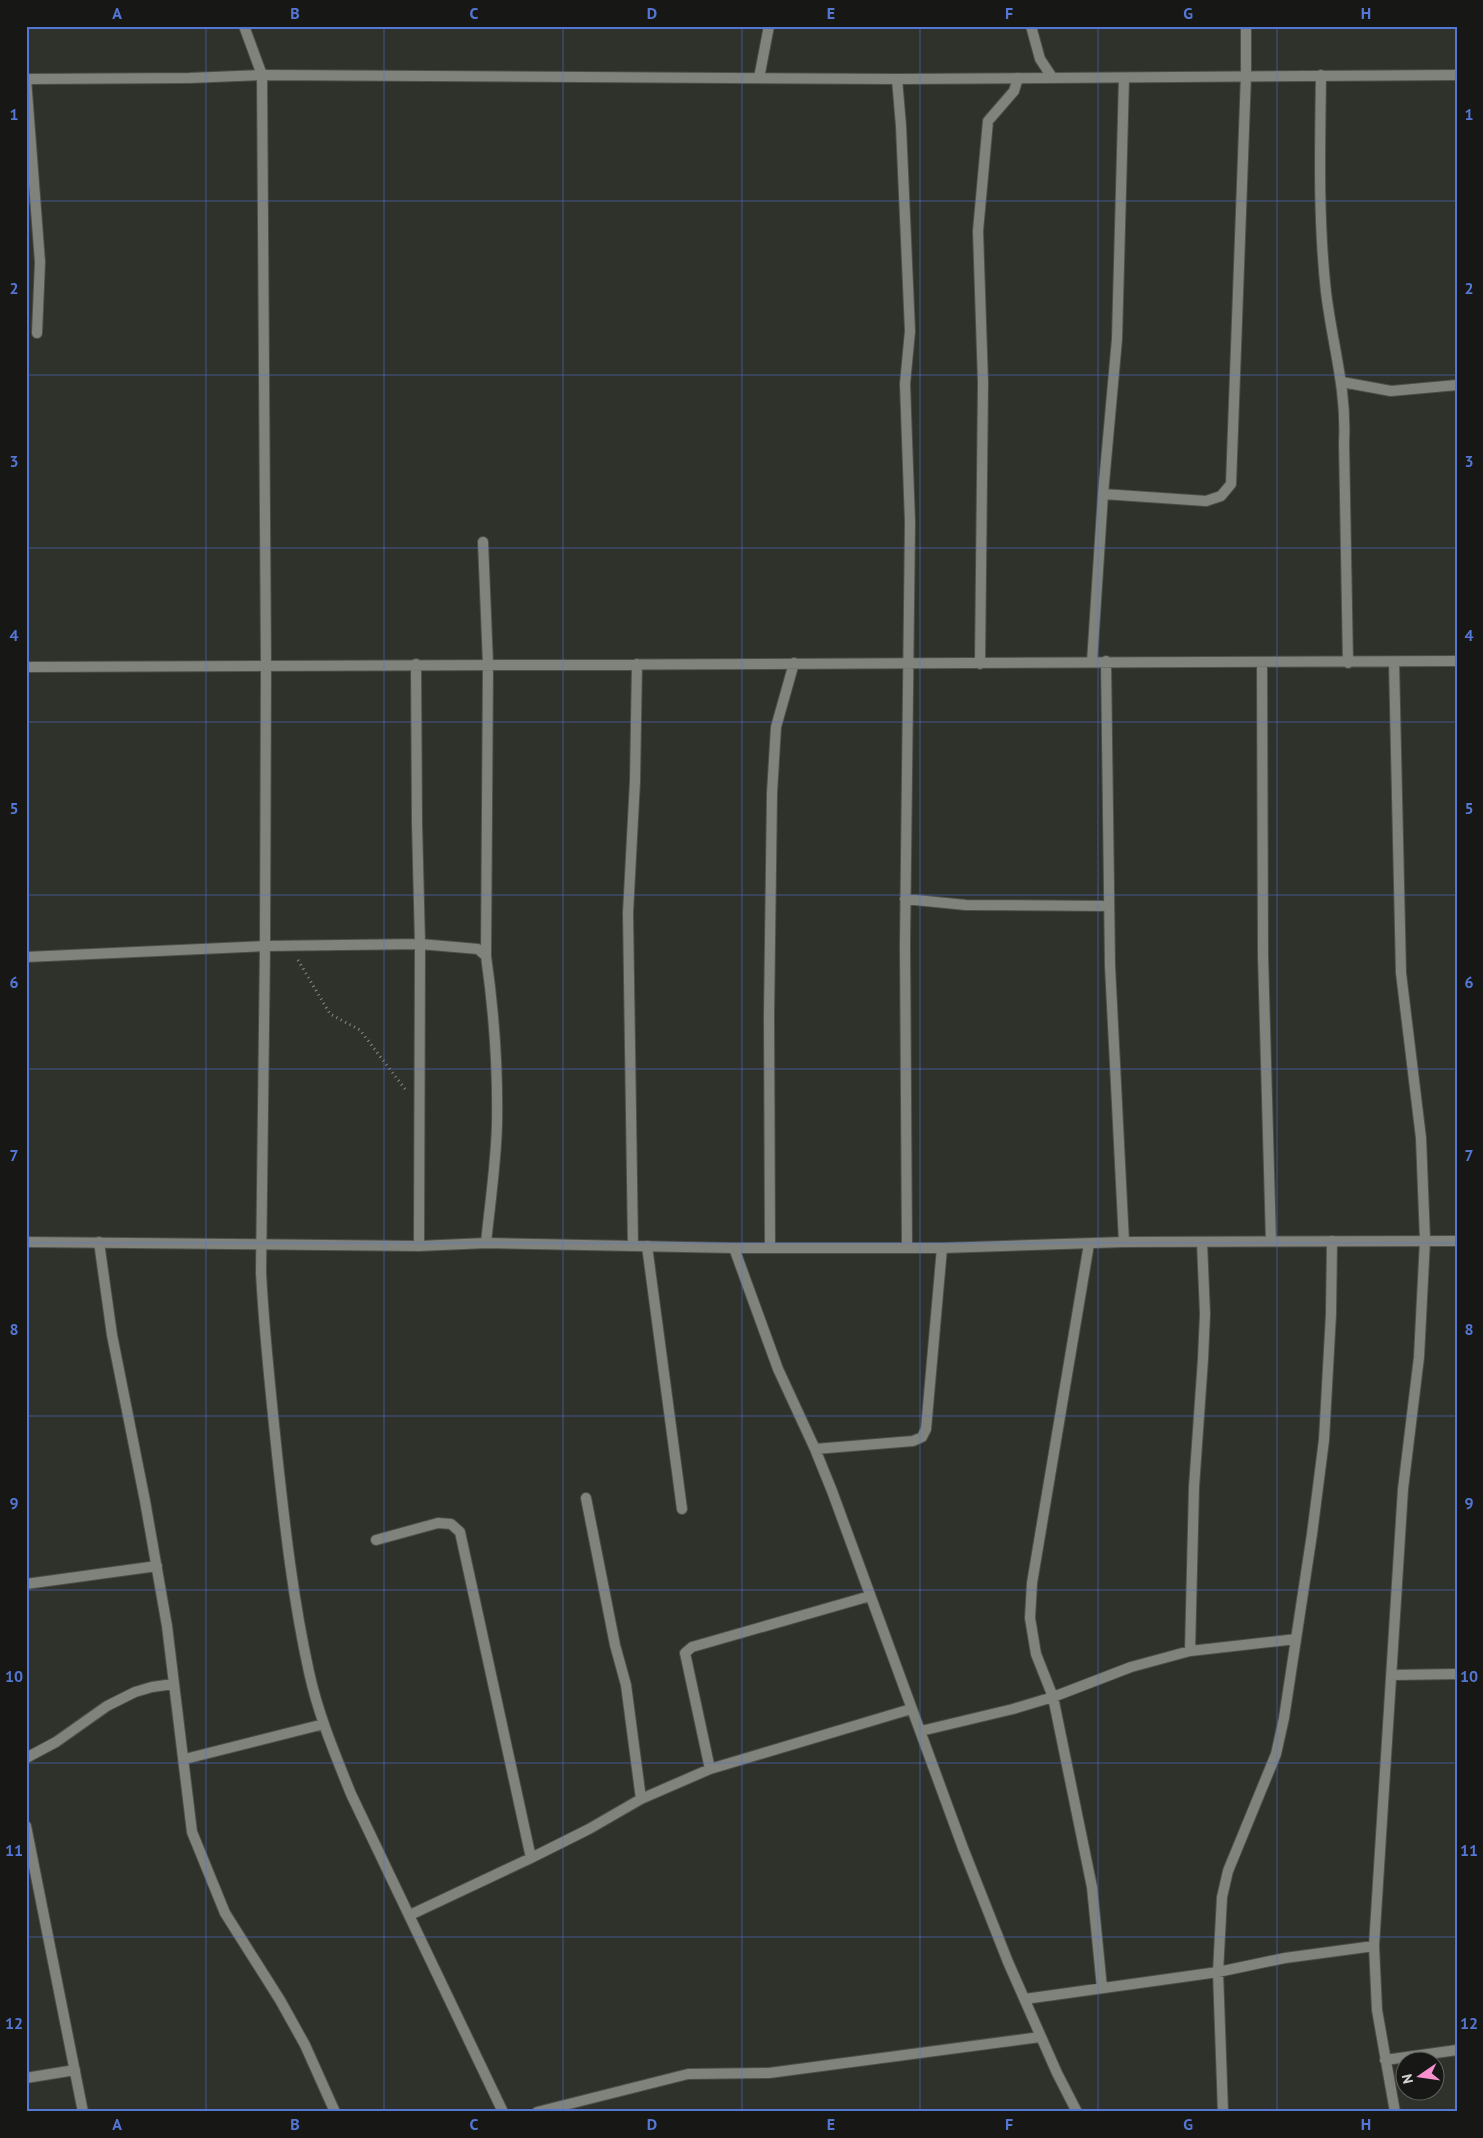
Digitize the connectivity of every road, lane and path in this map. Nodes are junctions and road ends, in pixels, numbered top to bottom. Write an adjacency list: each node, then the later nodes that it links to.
1 (244, 26): 6 (street)
2 (770, 26): 10 (street)
3 (1031, 26): 9 (street)
4 (1246, 26): 7 (street)
5 (1457, 74): 8 (street)
6 (262, 75): 10 (street); 13 (street); 32 (street)
7 (1246, 75): 8 (street); 12 (street); 18 (street)
8 (1321, 75): 16 (street)
9 (1052, 77): 11 (street); 12 (street)
10 (759, 78): 14 (street)
11 (1018, 78): 14 (street); 31 (street)
12 (1124, 78): 18 (street)
13 (26, 79): 15 (street)
14 (897, 79): 26 (street)
15 (37, 333)
16 (1342, 382): 17 (street); 27 (street)
17 (1457, 386)
18 (1103, 494): 21 (street)
19 (483, 542): 29 (street)
20 (1457, 661): 24 (street)
21 (1092, 662): 22 (street); 31 (street)
22 (1106, 662): 23 (street); 35 (street)
23 (1262, 662): 27 (street); 43 (street)
24 (1394, 662): 27 (street); 42 (street)
25 (794, 663): 26 (street); 30 (street); 57 (street)
26 (908, 663): 31 (street); 34 (street)
27 (1348, 663)
28 (416, 664): 29 (street); 32 (street); 36 (street)
29 (488, 664): 30 (street); 39 (street)
30 (637, 664): 54 (street)
31 (980, 664)
32 (266, 666): 33 (street); 37 (street)
33 (26, 667)
34 (905, 899): 35 (street); 58 (street)
35 (1110, 906): 48 (street)
36 (420, 944): 38 (street); 39 (street); 41 (street)
37 (265, 946): 38 (street); 40 (street); 51 (street)
38 (290, 946): 41 (path)
39 (486, 956): 50 (street)
40 (26, 957)
41 (419, 1110): 53 (street)
42 (1425, 1240): 44 (street); 45 (street); 70 (street)
43 (1271, 1241): 44 (street); 49 (street)
44 (1332, 1241): 67 (street)
45 (1457, 1241)
46 (26, 1242): 47 (street)
47 (99, 1242): 51 (street); 64 (street)
48 (1124, 1242): 49 (street); 52 (street)
49 (1202, 1242): 68 (street)
50 (486, 1243): 53 (street); 54 (street)
51 (261, 1244): 53 (street); 74 (street)
52 (1089, 1244): 59 (street); 72 (street)
53 (419, 1246)
54 (633, 1246): 55 (street)
55 (647, 1246): 56 (street); 62 (street)
56 (734, 1248): 57 (street); 60 (street)
57 (770, 1248): 58 (street)
58 (907, 1248): 59 (street)
59 (942, 1248): 60 (street)
60 (815, 1449): 66 (street)
61 (586, 1498): 79 (street)
62 (682, 1509)
63 (376, 1540): 81 (street)
64 (157, 1566): 65 (street); 71 (street)
65 (26, 1584)
66 (870, 1596): 73 (street); 78 (street)
67 (1296, 1639): 68 (street); 84 (street)
68 (1190, 1651): 72 (street)
69 (1457, 1674): 70 (street)
70 (1392, 1676): 83 (street)
71 (173, 1684): 76 (street); 77 (street)
72 (1053, 1697): 75 (street); 85 (street)
73 (911, 1709): 75 (street); 78 (street)
74 (324, 1724): 77 (street); 82 (street)
75 (921, 1731): 86 (street)
76 (26, 1758)
77 (184, 1759): 93 (street)
78 (710, 1769): 79 (street)
79 (641, 1799): 81 (street)
80 (26, 1826): 90 (street)
81 (531, 1858): 82 (street)
82 (410, 1916): 94 (street)
83 (1374, 1946): 84 (street); 89 (street)
84 (1218, 1972): 85 (street); 97 (street)
85 (1102, 1988): 86 (street)
86 (1025, 1999): 87 (street)
87 (1040, 2037): 95 (street); 96 (street)
88 (1457, 2050): 89 (street)
89 (1385, 2060): 98 (street)
90 (74, 2070): 91 (street); 92 (street)
91 (26, 2078)
92 (83, 2112)
93 (335, 2112)
94 (503, 2112)
95 (537, 2112)
96 (1076, 2112)
97 (1223, 2112)
98 (1395, 2112)

